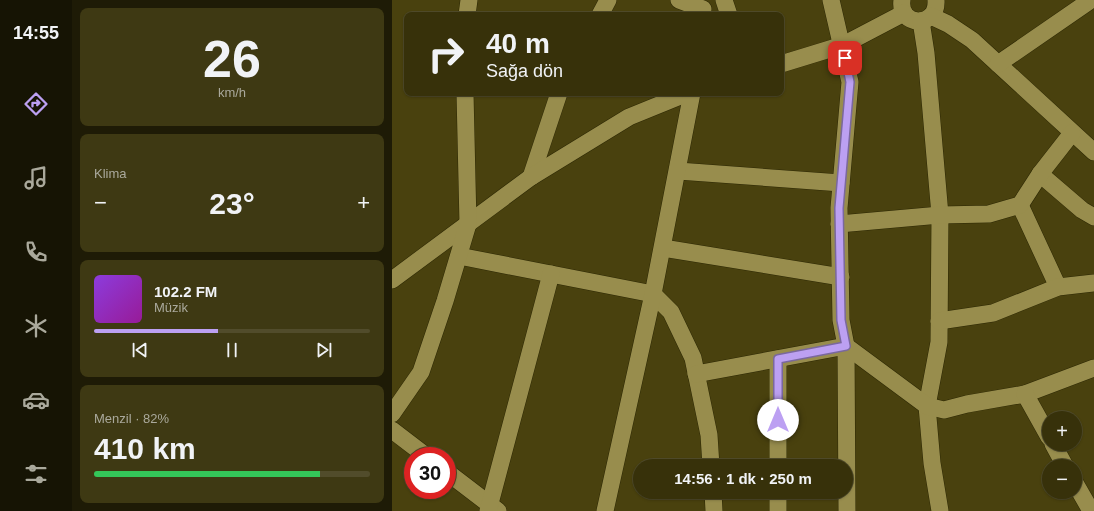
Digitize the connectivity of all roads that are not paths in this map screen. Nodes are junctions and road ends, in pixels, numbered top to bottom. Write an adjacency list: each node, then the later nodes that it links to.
1 (469, 0): 9 (street)
2 (608, 0): 10 (street)
3 (679, 0): 8 (street)
4 (724, 0): 11 (street)
5 (831, 0): 13 (street)
6 (1090, 5): 15 (street)
7 (903, 6): 12 (street); 13 (street)
8 (705, 8)
9 (467, 12)
10 (602, 12)
11 (728, 12)
12 (930, 12): 15 (street); 27 (street)
13 (843, 45): 14 (street); 25 (street)
14 (784, 63)
15 (998, 64): 20 (street)
16 (465, 96): 29 (street)
17 (558, 96): 24 (street)
18 (681, 96): 24 (street)
19 (691, 96): 22 (street)
20 (1072, 133): 21 (street); 23 (street)
21 (1094, 152)
22 (678, 171): 25 (street); 31 (street)
23 (1040, 174): 26 (street); 28 (street)
24 (531, 177): 29 (street)
25 (841, 183): 30 (street)
26 (1020, 204): 27 (street); 37 (street)
27 (940, 215): 30 (street); 39 (street)
28 (1094, 217)
29 (468, 224): 32 (street); 35 (street)
30 (839, 224): 34 (street)
31 (662, 248): 34 (street); 38 (street)
32 (458, 256): 33 (street); 46 (street)
33 (551, 274): 38 (street); 56 (street)
34 (840, 277): 40 (street)
35 (392, 280)
36 (1094, 283): 37 (street)
37 (1058, 287): 39 (street)
38 (653, 294): 43 (street); 57 (street)
39 (939, 321): 45 (street)
40 (846, 346): 41 (street); 45 (street); 60 (street)
41 (778, 359): 43 (street); 51 (street)
42 (1094, 368): 44 (street)
43 (696, 374): 50 (street)
44 (1025, 394): 45 (street); 47 (street)
45 (927, 406): 61 (street)
46 (392, 414)
47 (1042, 424)
48 (392, 430): 49 (street)
49 (414, 447)
50 (711, 459)
51 (778, 459)
52 (456, 479): 56 (street)
53 (1082, 495): 62 (street)
54 (713, 499): 58 (street)
55 (778, 499): 59 (street)
56 (492, 509)
57 (605, 511)
58 (714, 511)
59 (778, 511)
60 (847, 511)
61 (940, 511)
62 (1091, 511)

